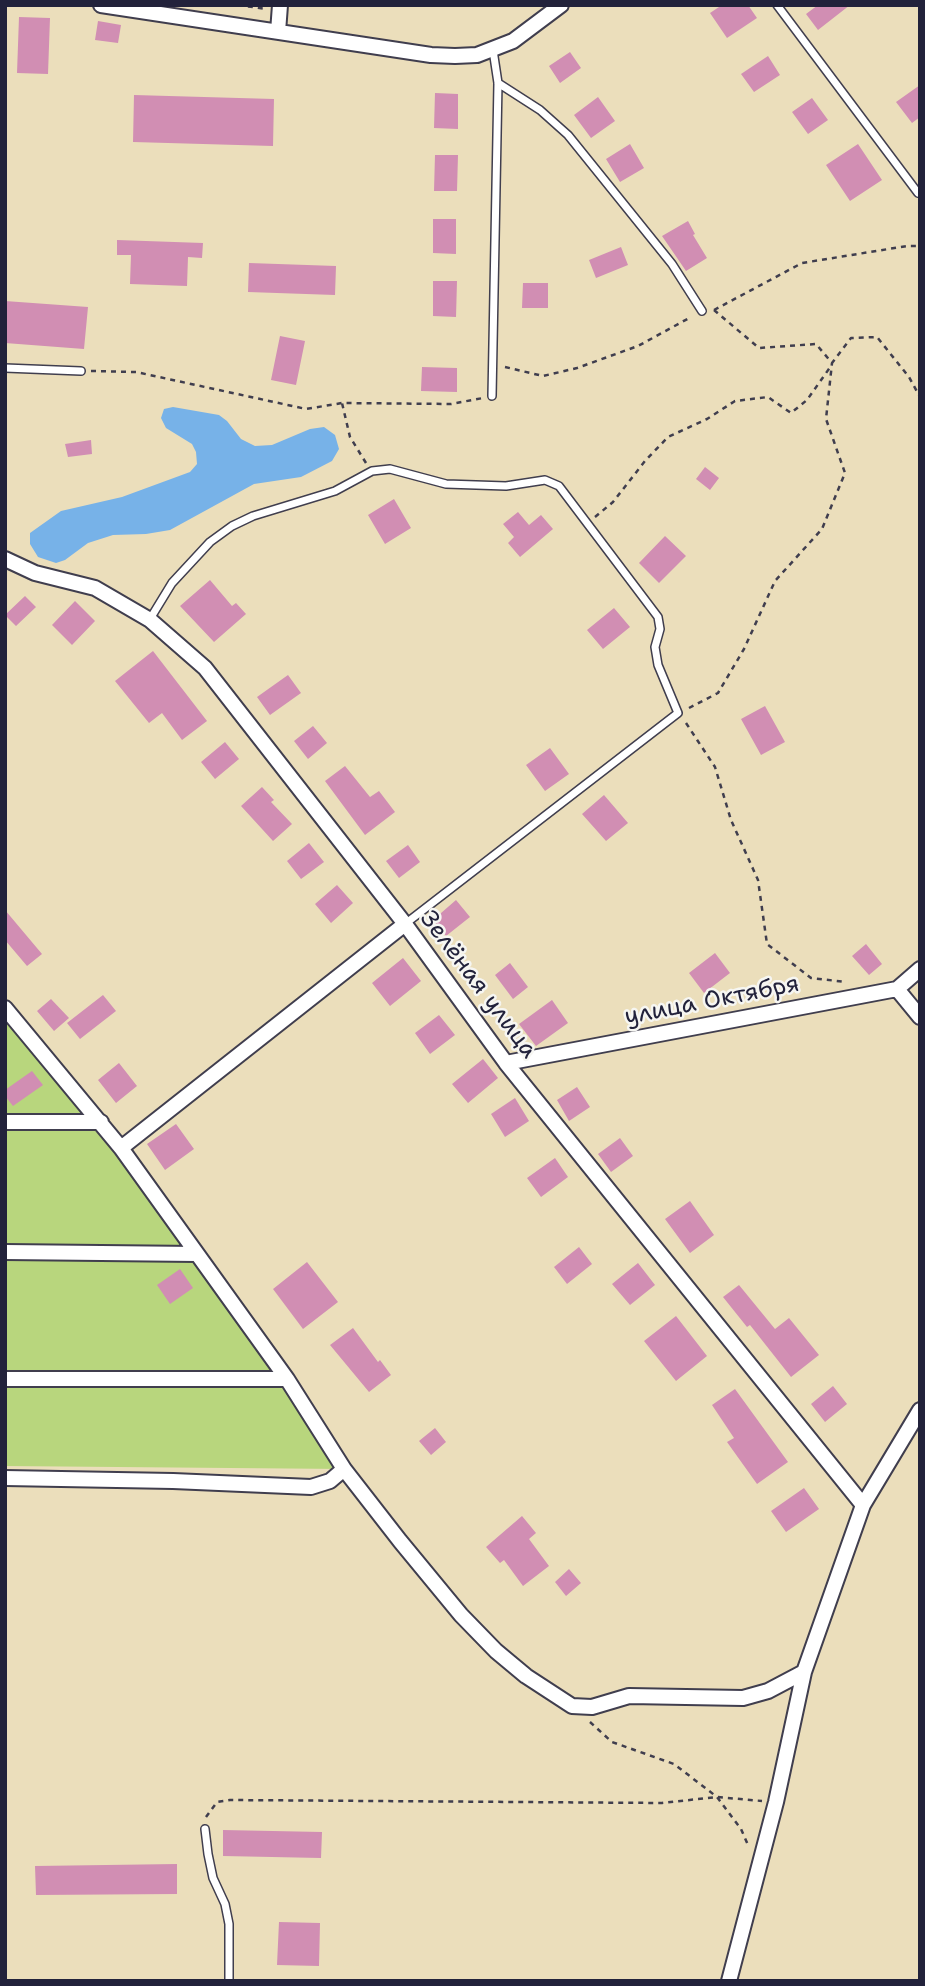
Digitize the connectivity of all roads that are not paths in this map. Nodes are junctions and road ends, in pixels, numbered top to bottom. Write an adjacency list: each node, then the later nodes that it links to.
1 (101, 5): 5 (street)
2 (561, 5): 6 (street)
3 (777, 5): 8 (lane)
4 (279, 8): 5 (street)
5 (278, 32): 6 (street)
6 (493, 50): 7 (lane)
7 (498, 83): 9 (lane); 12 (lane)
8 (918, 192)
9 (702, 311)
10 (5, 368): 11 (lane)
11 (81, 371)
12 (492, 396)
13 (5, 559): 14 (street, Зелёная улица)
14 (150, 620): 15 (street, Зелёная улица); 15 (lane)
15 (405, 924): 20 (street, Зелёная улица); 23 (street)
16 (920, 969): 17 (street)
17 (897, 989): 19 (street); 20 (street, улица Октября)
18 (5, 1008): 22 (street)
19 (920, 1017)
20 (506, 1062): 31 (street, Зелёная улица)
21 (5, 1122): 22 (street)
22 (101, 1122): 23 (street)
23 (121, 1148): 25 (street)
24 (5, 1252): 25 (street)
25 (197, 1254): 27 (street)
26 (5, 1379): 27 (street)
27 (287, 1379): 29 (street)
28 (920, 1410): 31 (street)
29 (344, 1469): 30 (street); 32 (street)
30 (5, 1478)
31 (863, 1505): 32 (street)
32 (804, 1672): 35 (street)
33 (205, 1829): 34 (lane)
34 (229, 1981)
35 (729, 1981)

